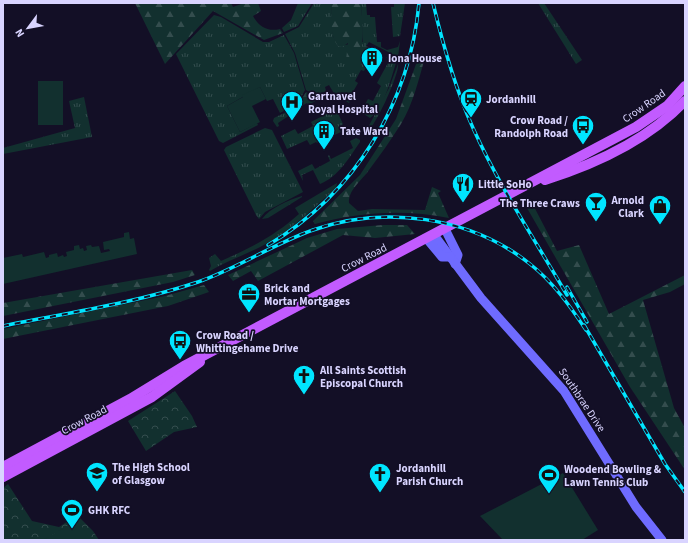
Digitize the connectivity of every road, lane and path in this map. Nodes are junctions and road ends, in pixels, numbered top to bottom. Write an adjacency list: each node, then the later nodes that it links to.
1 (685, 86): 3 (main road, Crow Road)
2 (685, 102): 3 (main road, Crow Road)
3 (527, 186): 4 (main road, Crow Road)
4 (445, 229): 5 (main road, Crow Road); 6 (street, Southbrae Drive)
5 (430, 237): 6 (street, Southbrae Drive); 7 (main road, Crow Road)
6 (453, 261): 10 (street, Southbrae Drive)
7 (212, 352): 8 (main road, Crow Road); 9 (main road, Crow Road)
8 (3, 467)
9 (3, 477)
10 (662, 540)

